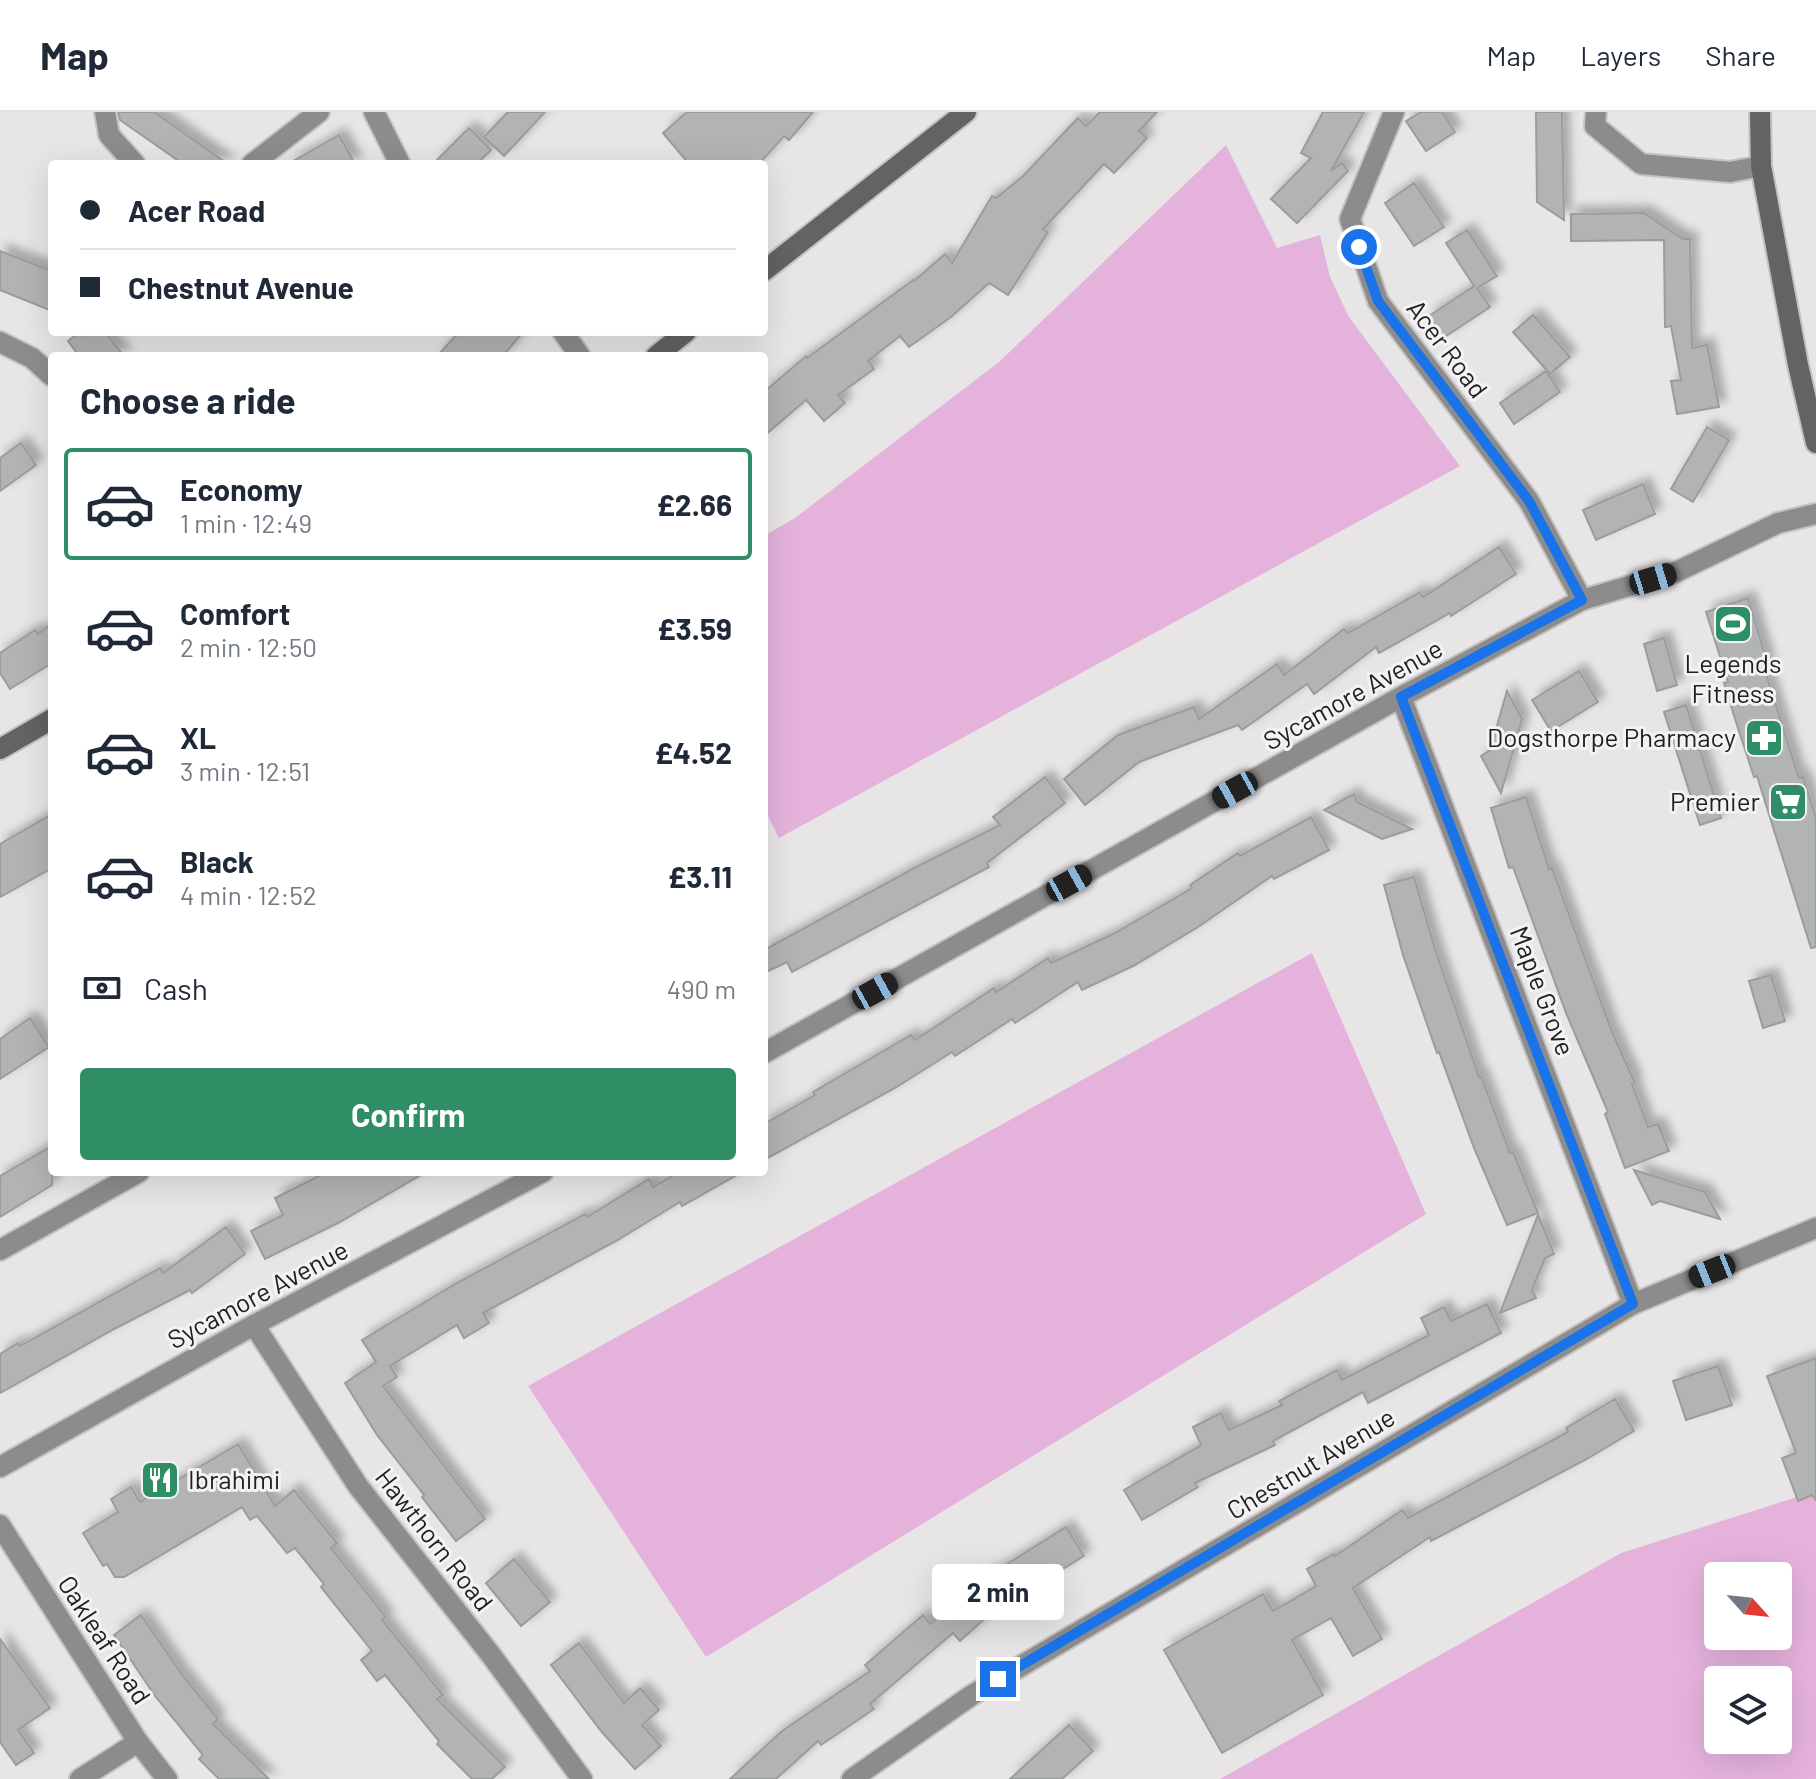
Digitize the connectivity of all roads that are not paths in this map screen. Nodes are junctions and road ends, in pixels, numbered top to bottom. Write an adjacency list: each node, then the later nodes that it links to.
1 (105, 112): 8 (street)
2 (319, 112): 9 (street)
3 (374, 112): 10 (street)
4 (966, 112): 12 (street)
5 (1394, 112): 19 (street, Acer Road)
6 (1596, 112): 11 (street)
7 (1760, 112): 11 (street)
8 (131, 160)
9 (257, 160)
10 (398, 160)
11 (1761, 166): 17 (street)
12 (768, 268)
13 (681, 336): 15 (street)
14 (0, 342): 16 (street)
15 (661, 352)
16 (48, 372)
17 (1816, 443)
18 (1816, 514): 19 (street, Sycamore Avenue)
19 (1582, 600): 20 (street, Sycamore Avenue)
20 (1401, 697): 23 (street, Sycamore Avenue); 28 (street, Maple Grove)
21 (48, 721): 22 (street)
22 (0, 749)
23 (768, 1051)
24 (132, 1176): 27 (street)
25 (535, 1176): 29 (street, Sycamore Avenue)
26 (1816, 1228): 28 (street, Chestnut Avenue)
27 (0, 1250)
28 (1633, 1304): 36 (street, Chestnut Avenue)
29 (254, 1325): 30 (street, Sycamore Avenue); 35 (street, Hawthorn Road)
30 (0, 1467)
31 (0, 1525): 32 (street, Oakleaf Road)
32 (138, 1742): 33 (street); 34 (street, Oakleaf Road)
33 (80, 1779)
34 (167, 1779)
35 (582, 1779)
36 (852, 1779)

